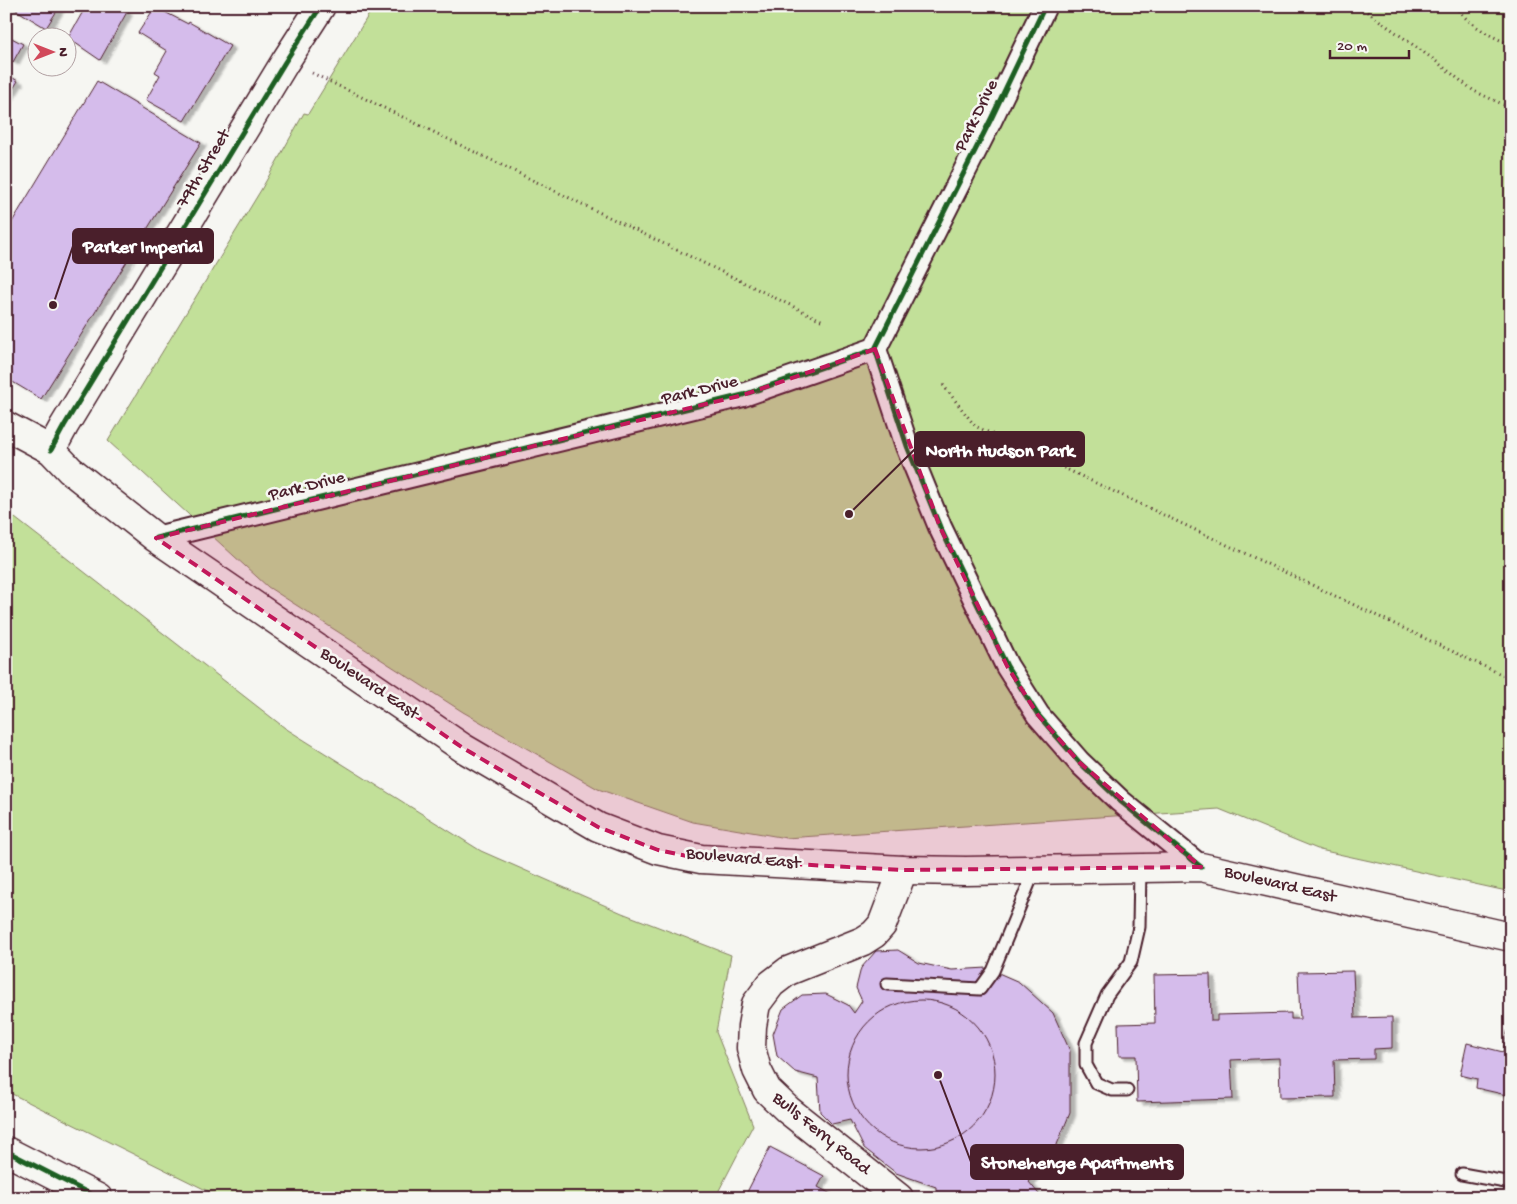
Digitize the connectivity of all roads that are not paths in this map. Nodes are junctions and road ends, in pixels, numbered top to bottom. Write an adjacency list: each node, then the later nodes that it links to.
1 (1045, 6): 3 (street, Park Drive)
2 (310, 10): 5 (main road, 79th Street)
3 (875, 349): 6 (street, Park Drive); 7 (street)
4 (6, 426): 5 (main road, Boulevard East)
5 (52, 450): 6 (main road, Boulevard East)
6 (156, 538): 10 (main road, Boulevard East)
7 (1201, 867): 8 (main road, Boulevard East); 11 (main road, Boulevard East)
8 (1140, 868): 9 (main road, Boulevard East); 13 (lane)
9 (1036, 869): 10 (main road, Boulevard East); 12 (lane)
10 (903, 870): 18 (main road, Bulls Ferry Road)
11 (1511, 937)
12 (887, 984)
13 (1127, 1090)
14 (6, 1151): 17 (main road)
15 (1462, 1174): 16 (lane)
16 (1511, 1182)
17 (98, 1198)
18 (899, 1198)

